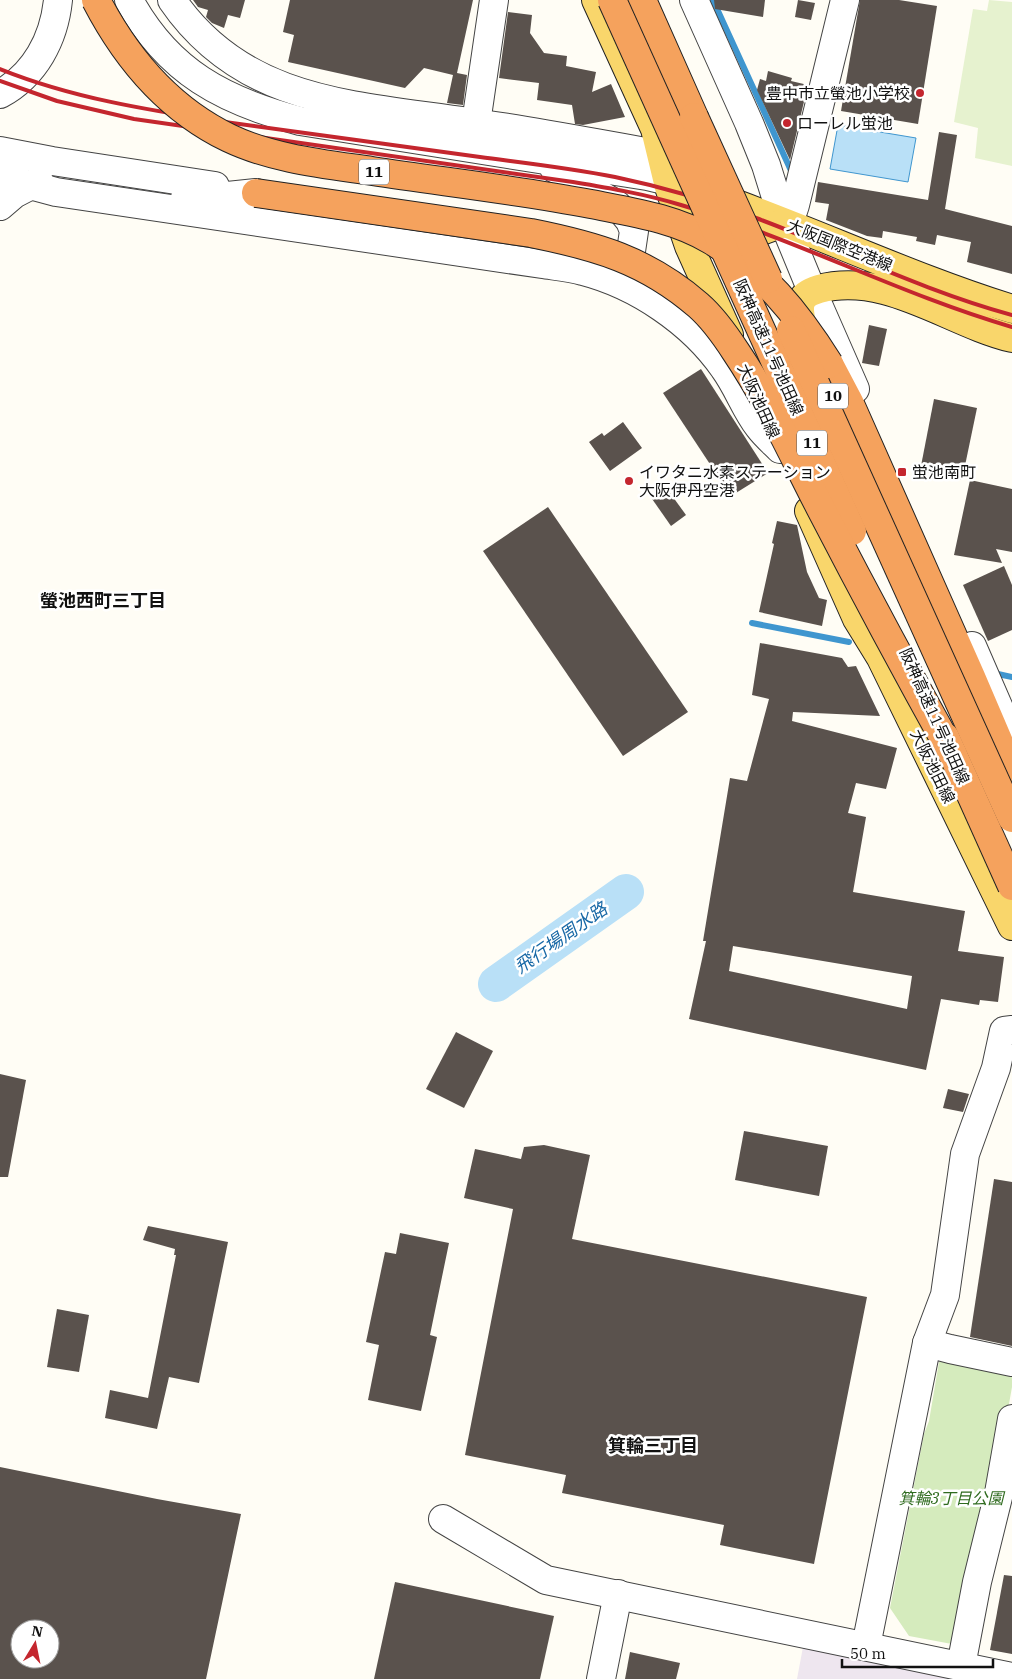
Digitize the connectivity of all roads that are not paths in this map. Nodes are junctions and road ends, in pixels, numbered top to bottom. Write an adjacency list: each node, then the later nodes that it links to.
1 (58, 0): 13 (street)
2 (96, 0): 37 (highway, 11, bridge)
3 (129, 0): 15 (street)
4 (172, 0): 15 (street)
5 (494, 0): 15 (street)
6 (596, 0): 17 (main road, 大阪池田線)
7 (612, 0): 36 (highway, 阪神高速11号池田線 / 11, bridge)
8 (642, 0): 14 (highway, 11)
9 (651, 0): 14 (highway, 阪神高速11号池田線 / 11)
10 (656, 0): 24 (main road, 10)
11 (694, 0): 24 (street)
12 (845, 0): 24 (street)
13 (0, 94)
14 (694, 117): 39 (highway, 阪神高速11号池田線 / 11, bridge)
15 (487, 133): 17 (street); 18 (street)
16 (0, 151): 22 (street)
17 (661, 152): 20 (main road, 大阪池田線)
18 (533, 158): 20 (street); 25 (street)
19 (0, 177): 21 (street)
20 (668, 181): 24 (main road, 大阪国際空港線); 32 (main road, 大阪池田線)
21 (29, 186): 22 (street); 23 (street); 26 (street)
22 (256, 193): 36 (highway, 11, bridge)
23 (0, 206)
24 (765, 221): 28 (street); 29 (main road, 大阪国際空港線); 30 (main road, 10); 33 (main road)
25 (630, 258): 26 (street); 27 (street)
26 (592, 274): 27 (street)
27 (628, 289): 32 (street)
28 (812, 291): 30 (main road); 31 (main road, 大阪国際空港線); 34 (street)
29 (1012, 309)
30 (804, 332): 38 (main road, 10)
31 (1012, 338)
32 (780, 449): 33 (main road, 大阪池田線)
33 (857, 619): 41 (main road, 大阪池田線)
34 (1004, 694): 35 (street)
35 (1012, 738)
36 (952, 753): 40 (highway, 阪神高速11号池田線 / 11, bridge)
37 (1012, 773)
38 (1012, 790)
39 (1012, 818)
40 (1012, 886)
41 (1012, 926)
42 (1012, 1030): 43 (street)
43 (927, 1343): 44 (street); 48 (street)
44 (1012, 1362)
45 (1012, 1419): 49 (street)
46 (443, 1519): 47 (street)
47 (618, 1594): 48 (street); 51 (street)
48 (866, 1646): 49 (street)
49 (961, 1666): 50 (street)
50 (1012, 1677)
51 (602, 1679)

